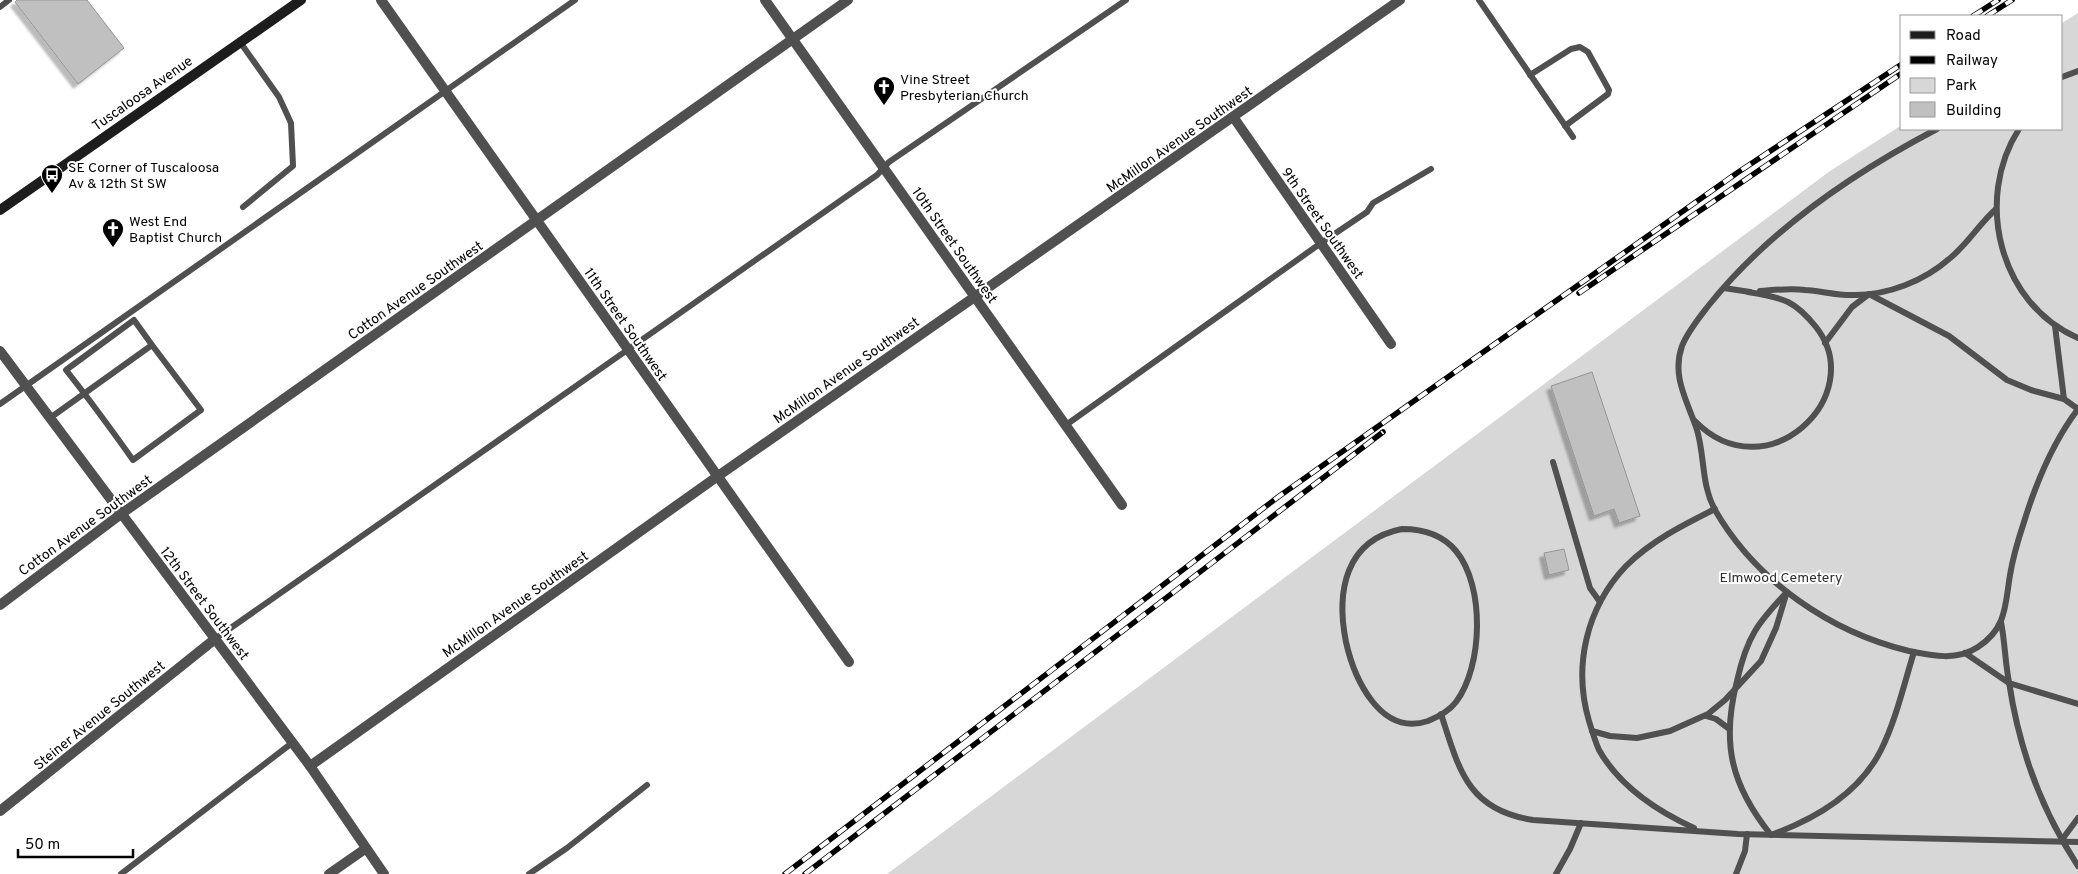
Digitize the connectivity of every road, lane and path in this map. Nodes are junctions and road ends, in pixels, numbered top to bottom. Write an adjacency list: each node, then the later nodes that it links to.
1 (9, 0): 10 (lane)
2 (382, 0): 16 (street, 11th Street Southwest)
3 (575, 0): 16 (lane)
4 (765, 0): 11 (street, 10th Street Southwest)
5 (848, 0): 11 (street, Cotton Avenue Southwest)
6 (1126, 0): 22 (lane)
7 (1400, 0): 17 (street, McMillon Avenue Southwest)
8 (1479, 0): 14 (lane)
9 (294, 2): 12 (street, Tuscaloosa Avenue)
10 (0, 7)
11 (793, 40): 22 (street, 10th Street Southwest); 27 (street, Cotton Avenue Southwest)
12 (240, 42): 24 (lane); 26 (street, Tuscaloosa Avenue)
13 (2078, 72): 15 (lane)
14 (1530, 75): 18 (lane); 18 (lane)
15 (2063, 77)
16 (444, 90): 27 (street, 11th Street Southwest); 40 (lane)
17 (1234, 118): 28 (street, 9th Street Southwest); 32 (street, McMillon Avenue Southwest)
18 (1565, 126): 21 (lane)
19 (1935, 130): 29 (lane)
20 (2019, 130): 25 (lane)
21 (1573, 137)
22 (884, 168): 32 (street, 10th Street Southwest); 38 (lane)
23 (1431, 169): 28 (lane)
24 (243, 207)
25 (1996, 209): 31 (lane); 33 (lane)
26 (0, 210)
27 (537, 222): 38 (street, 11th Street Southwest); 52 (street, Cotton Avenue Southwest)
28 (1321, 243): 36 (street, 9th Street Southwest); 47 (lane)
29 (1724, 288): 30 (lane); 46 (lane)
30 (1748, 292): 31 (lane); 35 (lane)
31 (1869, 294): 35 (lane); 42 (lane)
32 (974, 298): 47 (street, 10th Street Southwest); 49 (street, McMillon Avenue Southwest)
33 (2055, 326): 34 (lane); 42 (lane)
34 (2078, 338)
35 (1826, 343): 46 (lane)
36 (1391, 344)
37 (152, 345): 41 (lane); 41 (lane); 41 (lane)
38 (626, 349): 49 (street, 11th Street Southwest); 57 (lane)
39 (0, 351): 40 (street, 12th Street Southwest)
40 (25, 384): 43 (lane); 45 (street, 12th Street Southwest)
41 (84, 394): 45 (lane)
42 (2064, 399): 44 (lane)
43 (0, 404)
44 (2078, 409): 56 (lane)
45 (50, 418): 52 (street, 12th Street Southwest)
46 (1693, 419): 51 (lane)
47 (1066, 425): 50 (street, 10th Street Southwest)
48 (1553, 462): 54 (lane)
49 (718, 476): 60 (street, 11th Street Southwest); 69 (street, McMillon Avenue Southwest)
50 (1122, 505)
51 (1715, 510): 53 (lane); 54 (lane)
52 (121, 514): 55 (street, Cotton Avenue Southwest); 57 (street, 12th Street Southwest)
53 (1787, 592): 58 (lane); 62 (lane); 62 (lane)
54 (1600, 602): 67 (lane)
55 (0, 605)
56 (2001, 622): 59 (lane); 61 (lane)
57 (215, 639): 68 (street, 12th Street Southwest); 71 (street, Steiner Avenue Southwest)
58 (1914, 652): 59 (lane); 76 (lane)
59 (1966, 653): 61 (lane)
60 (848, 662)
61 (2009, 683): 63 (lane); 77 (lane)
62 (1734, 690): 65 (lane); 66 (lane)
63 (2078, 704)
64 (1441, 714): 64 (lane); 73 (lane)
65 (1706, 716): 66 (lane); 67 (lane)
66 (1728, 728): 76 (lane)
67 (1592, 731): 74 (lane)
68 (292, 743): 69 (street, 12th Street Southwest); 81 (lane)
69 (310, 766): 79 (street, 12th Street Southwest)
70 (647, 785): 84 (lane)
71 (0, 811)
72 (2078, 818): 77 (lane)
73 (1581, 823): 74 (lane); 85 (lane)
74 (1700, 831): 75 (lane)
75 (1747, 834): 76 (lane); 86 (lane)
76 (1771, 834): 77 (lane)
77 (2062, 841): 78 (lane); 80 (lane)
78 (2078, 842)
79 (366, 849): 82 (street); 83 (street, 12th Street Southwest)
80 (2078, 866)
81 (121, 874)
82 (329, 874)
83 (384, 874)
84 (529, 874)
85 (1556, 874)
86 (1736, 874)

